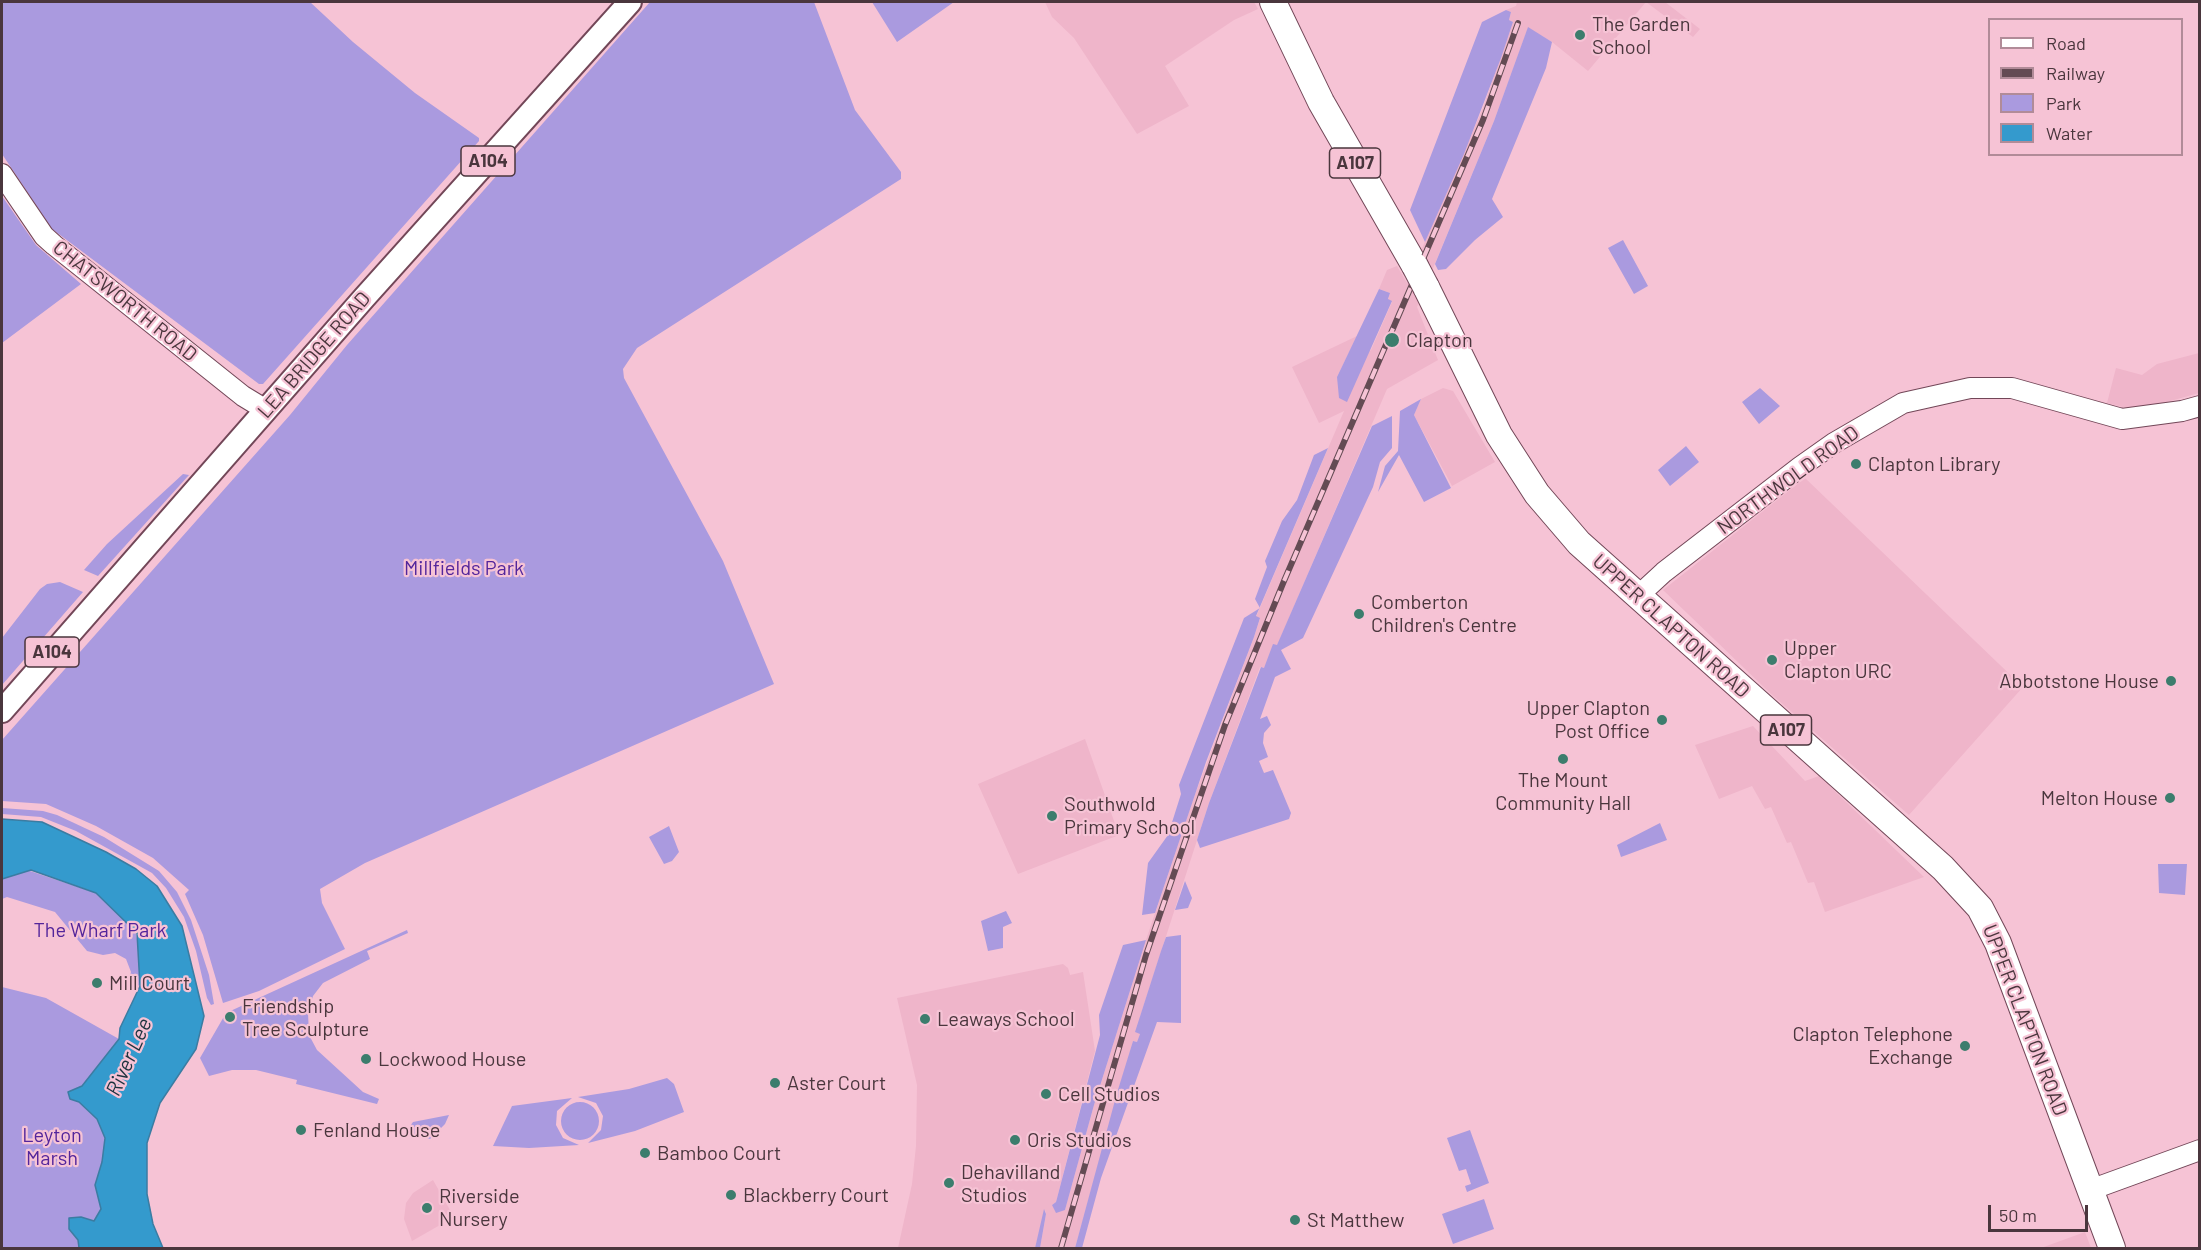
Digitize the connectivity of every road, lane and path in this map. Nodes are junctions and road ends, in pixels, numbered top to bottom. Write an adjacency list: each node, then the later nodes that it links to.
1 (630, 2): 5 (main road, LEA BRIDGE ROAD / A104)
2 (1273, 2): 6 (highway, UPPER CLAPTON ROAD / A107)
3 (2, 174): 5 (main road, CHATSWORTH ROAD)
4 (2199, 406): 6 (main road, NORTHWOLD ROAD)
5 (266, 410): 7 (main road, LEA BRIDGE ROAD / A104)
6 (1638, 596): 9 (highway, UPPER CLAPTON ROAD / A107)
7 (2, 711)
8 (2199, 1150): 9 (main road)
9 (2090, 1190): 10 (highway, UPPER CLAPTON ROAD / A107)
10 (2112, 1248)

